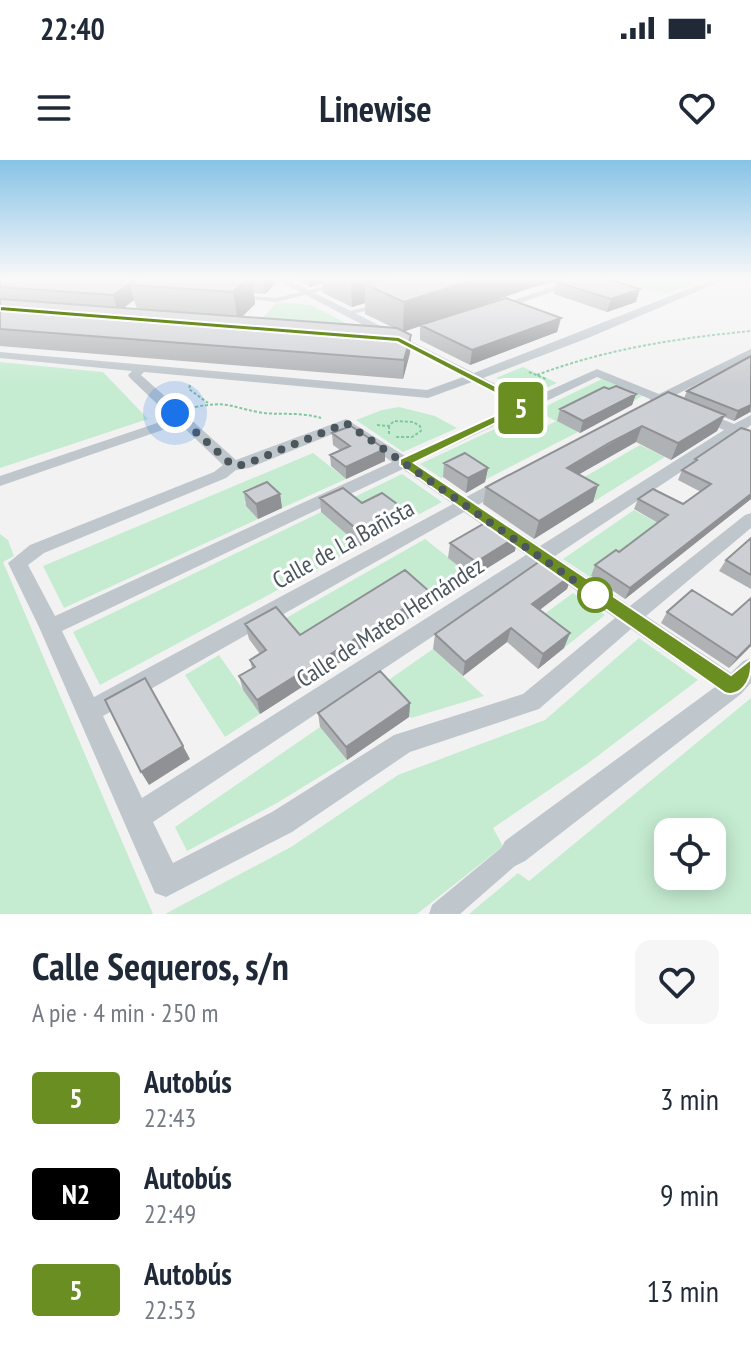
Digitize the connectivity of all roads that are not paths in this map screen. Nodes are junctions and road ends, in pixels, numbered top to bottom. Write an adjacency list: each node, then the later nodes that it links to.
1 (346, 313): 5 (street)
2 (637, 313): 9 (street)
3 (415, 334): 5 (street)
4 (359, 337): 5 (street)
5 (399, 340): 9 (street)
6 (0, 355): 8 (street)
7 (740, 361): 10 (street)
8 (141, 368): 9 (street); 13 (street)
9 (476, 378): 11 (street)
10 (659, 399): 11 (street); 12 (street); 14 (street)
11 (528, 405): 15 (street)
12 (638, 410)
13 (182, 419): 16 (street); 18 (street)
14 (746, 428): 21 (street, Calle de Mateo Hernández)
15 (405, 462): 16 (street); 19 (street); 23 (street)
16 (232, 465): 23 (street)
17 (521, 473): 19 (street, Calle de La Bañista)
18 (0, 481)
19 (464, 504): 21 (street); 25 (street, Calle de La Bañista)
20 (751, 519): 22 (street)
21 (540, 557): 22 (street); 26 (street, Calle de Mateo Hernández)
22 (629, 618): 24 (street); 26 (street)
23 (50, 627): 25 (street)
24 (742, 677): 27 (street)
25 (88, 712): 26 (street)
26 (138, 816)
27 (515, 851): 28 (street)
28 (441, 914)

